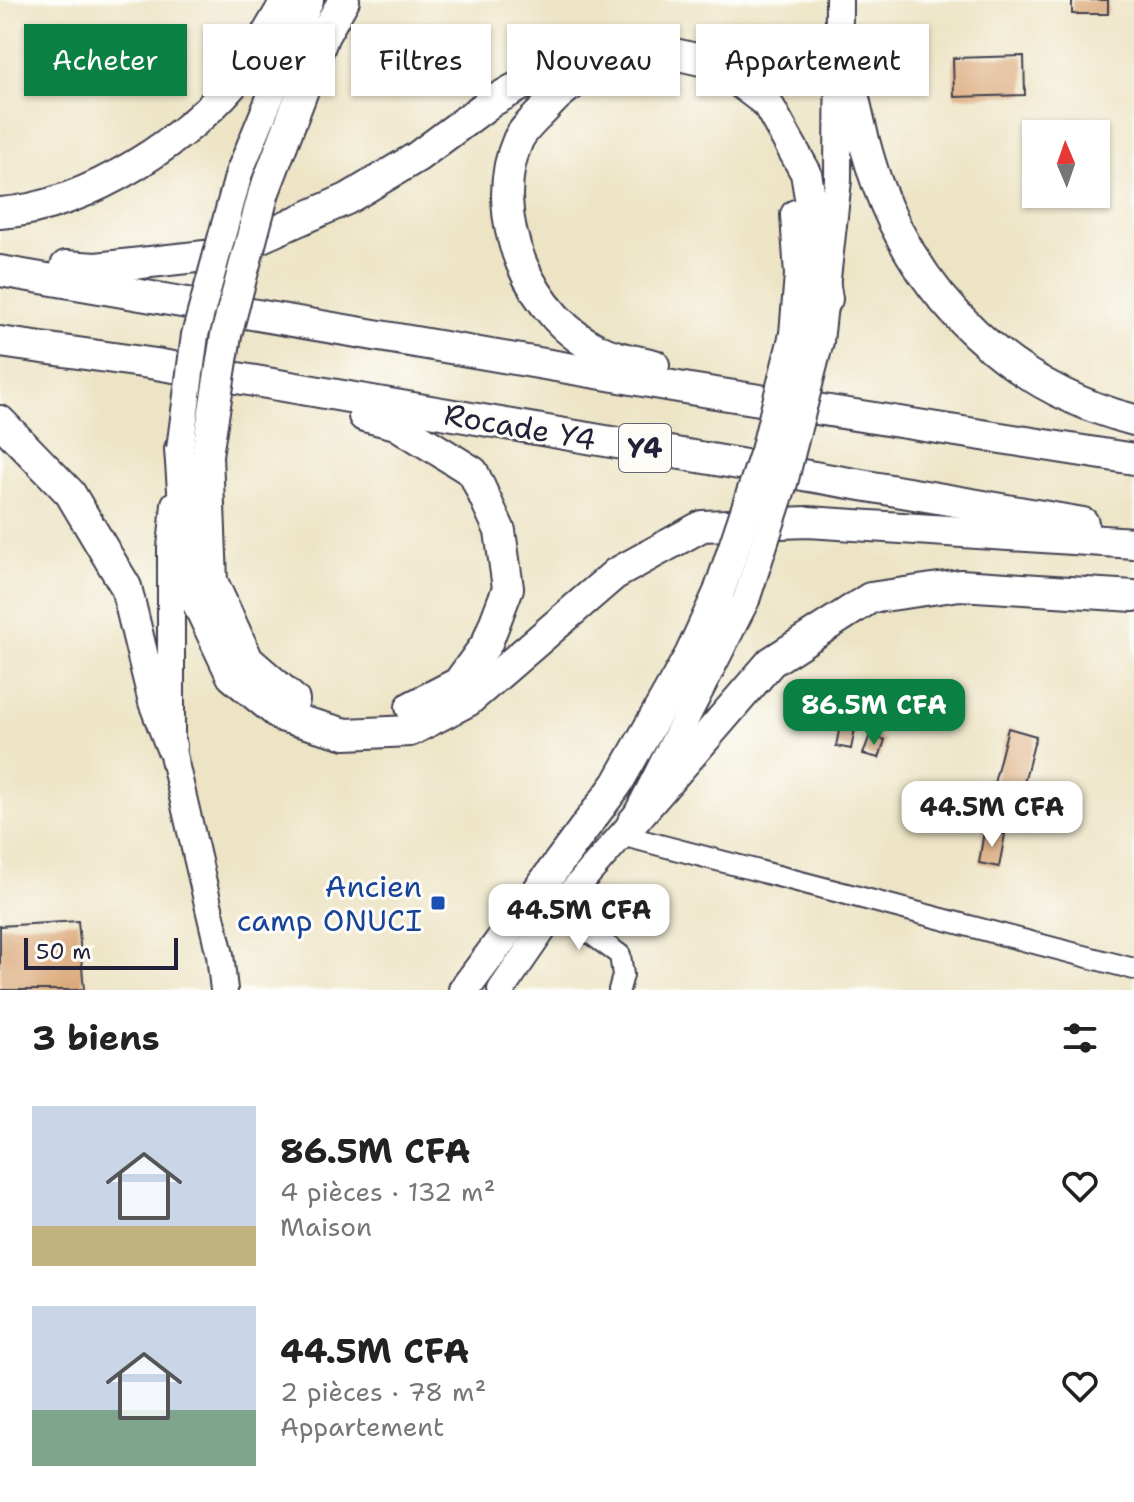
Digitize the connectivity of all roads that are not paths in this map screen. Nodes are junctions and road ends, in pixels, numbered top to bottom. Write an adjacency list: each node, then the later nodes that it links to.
1 (287, 0): 8 (highway)
2 (310, 0): 18 (main road, bridge)
3 (344, 0): 18 (highway, bridge)
4 (839, 0): 5 (main road)
5 (840, 24)
6 (839, 96): 11 (main road)
7 (855, 96): 16 (highway)
8 (0, 213)
9 (0, 262): 11 (highway)
10 (0, 271): 15 (highway, Y4)
11 (827, 299): 12 (main road)
12 (807, 337): 15 (highway); 22 (highway, bridge)
13 (0, 342): 14 (highway, Rocade Y4 / Y4)
14 (156, 364): 18 (highway); 20 (highway, Rocade Y4 / Y4)
15 (830, 410): 19 (highway, Y4)
16 (1134, 420)
17 (0, 421): 24 (highway)
18 (194, 452): 21 (highway); 24 (main road)
19 (1134, 459)
20 (1134, 532)
21 (1134, 543)
22 (732, 596): 25 (main road); 29 (highway)
23 (1134, 596): 25 (highway)
24 (171, 746): 28 (main road)
25 (627, 829): 26 (main road); 27 (street)
26 (557, 909): 30 (main road); 31 (street)
27 (1134, 969)
28 (224, 990)
29 (464, 990)
30 (501, 990)
31 (619, 990)

